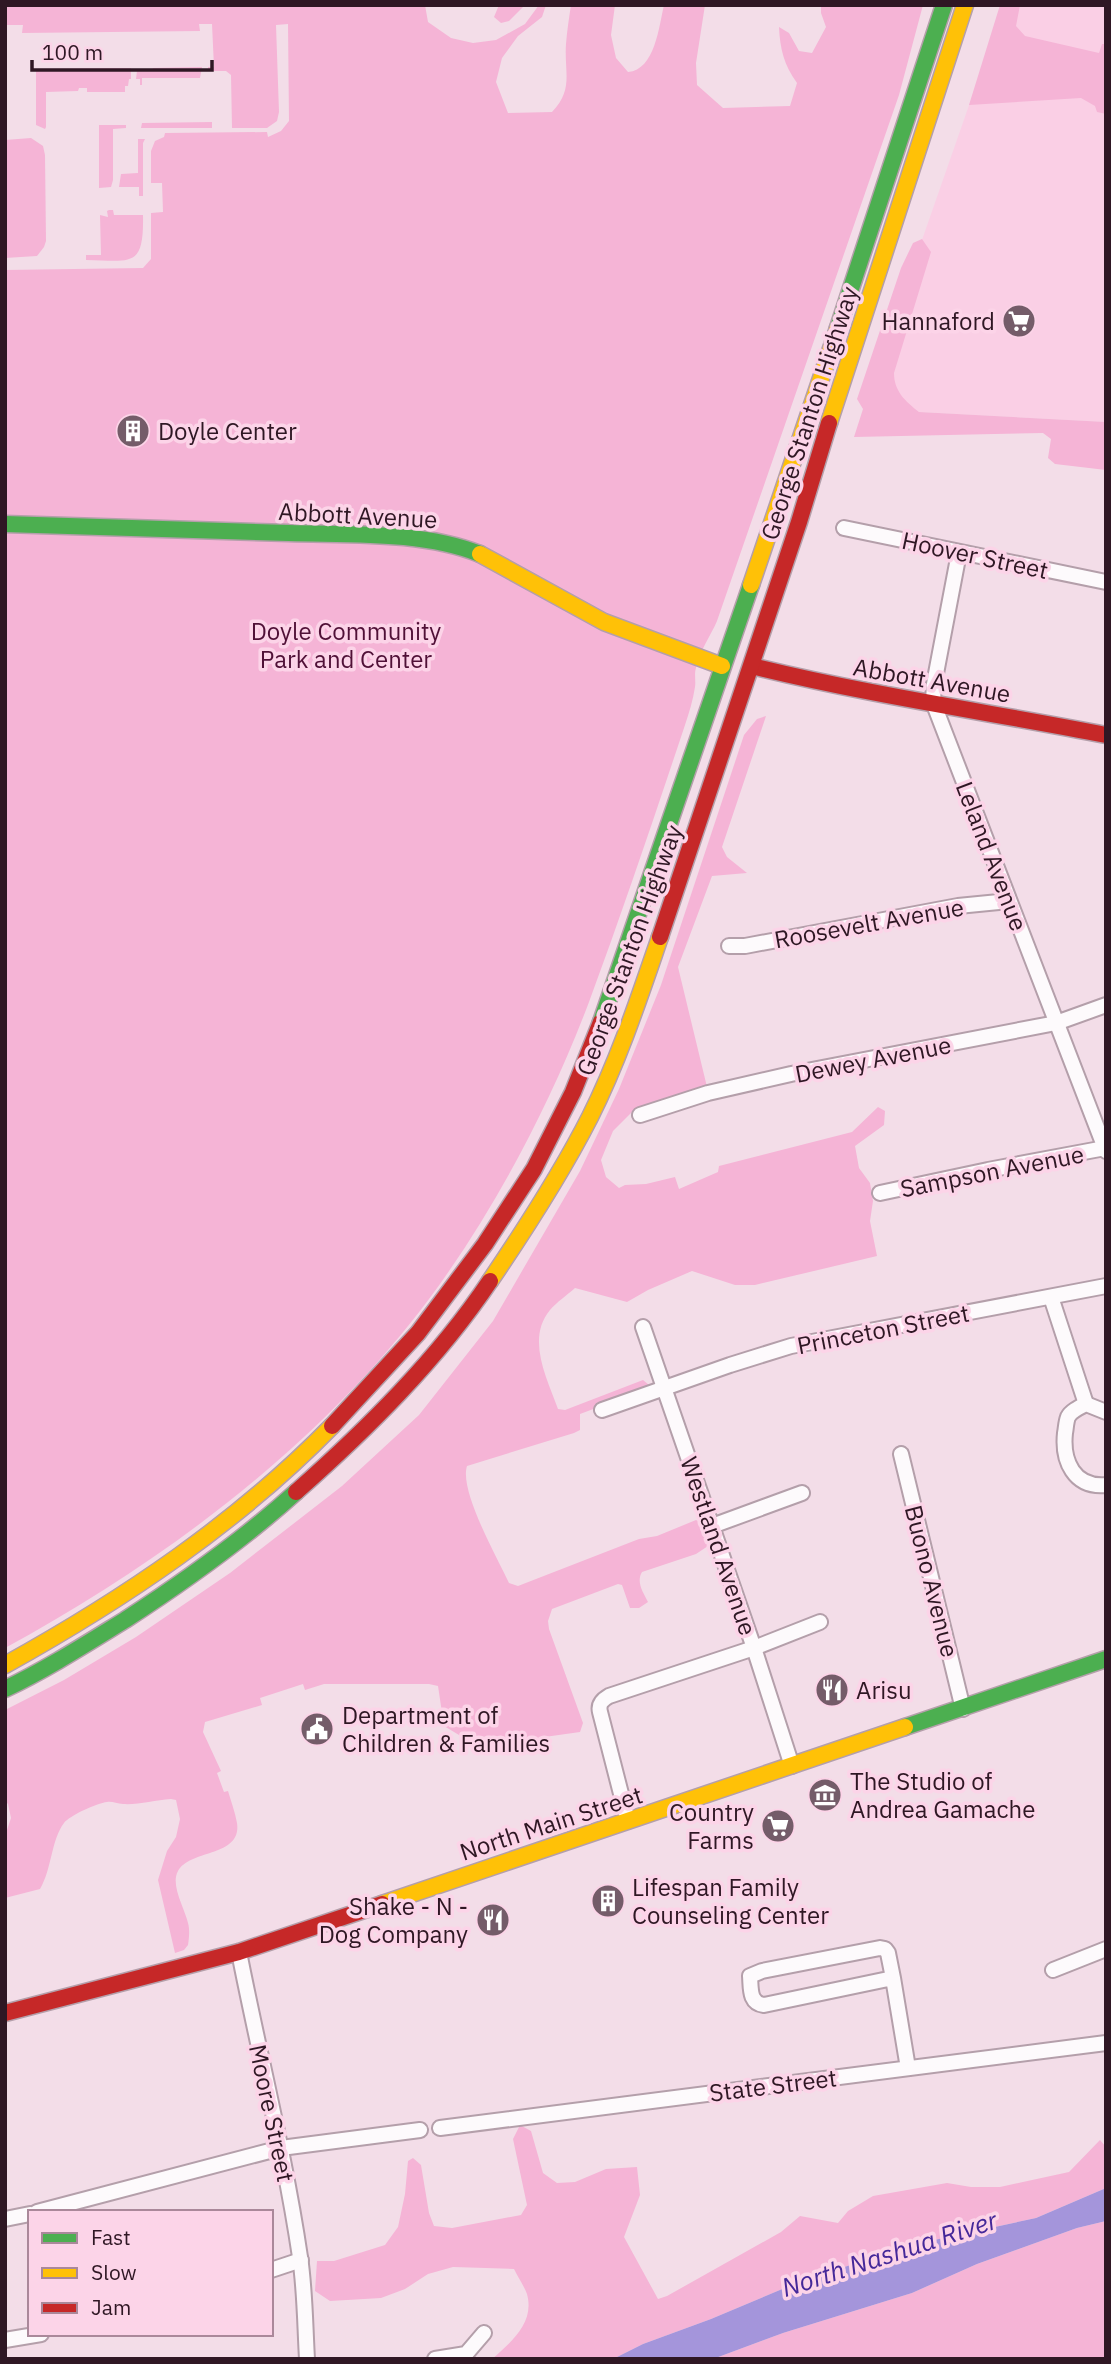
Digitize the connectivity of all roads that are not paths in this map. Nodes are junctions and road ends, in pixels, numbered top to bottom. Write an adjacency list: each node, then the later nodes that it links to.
1 (928, 5): 4 (main road)
2 (944, 5): 4 (main road, George Stanton Highway)
3 (965, 5): 10 (main road, George Stanton Highway)
4 (892, 162): 9 (main road, George Stanton Highway)
5 (5, 524): 9 (main road, Abbott Avenue)
6 (844, 528): 7 (street, Hoover Street)
7 (960, 553): 8 (street, Hoover Street); 11 (street, Leland Avenue)
8 (1106, 582)
9 (722, 666): 34 (main road, George Stanton Highway)
10 (752, 666): 11 (main road, Abbott Avenue); 35 (main road, George Stanton Highway)
11 (933, 702): 12 (main road, Abbott Avenue); 13 (street, Leland Avenue)
12 (1106, 735)
13 (1009, 901): 14 (street, Roosevelt Avenue); 16 (street, Leland Avenue)
14 (729, 946)
15 (1106, 1005): 16 (street, Dewey Avenue)
16 (1056, 1023): 17 (street, Dewey Avenue); 18 (street, Leland Avenue)
17 (640, 1115)
18 (1105, 1150): 19 (street, Sampson Avenue)
19 (880, 1193)
20 (1106, 1286): 21 (street, Princeton Street)
21 (1051, 1297): 23 (street, Princeton Street); 24 (street)
22 (643, 1327): 23 (street, Westland Avenue)
23 (666, 1389): 25 (street, Princeton Street); 30 (street, Westland Avenue)
24 (1086, 1404): 26 (street); 28 (street)
25 (602, 1410)
26 (1106, 1412)
27 (901, 1454): 36 (street, Buono Avenue)
28 (1106, 1485)
29 (802, 1493): 30 (street)
30 (712, 1526): 32 (street, Westland Avenue)
31 (820, 1622): 32 (street)
32 (754, 1648): 37 (street, Westland Avenue); 38 (street)
33 (1106, 1660): 36 (main road, North Main Street)
34 (5, 1665)
35 (5, 1689)
36 (963, 1709): 37 (main road, North Main Street)
37 (792, 1766): 38 (main road, North Main Street)
38 (628, 1821): 40 (main road, North Main Street)
39 (1106, 1949): 41 (street)
40 (239, 1952): 43 (main road, North Main Street); 48 (street, Moore Street)
41 (1053, 1970)
42 (893, 1978): 42 (street); 45 (street)
43 (5, 2013)
44 (1106, 2043): 45 (street, State Street)
45 (908, 2068): 46 (street, State Street)
46 (440, 2127)
47 (420, 2130): 48 (street)
48 (281, 2148): 49 (street); 52 (street, Moore Street)
49 (45, 2210)
50 (28, 2214): 51 (street)
51 (5, 2219)
52 (301, 2260): 53 (street); 57 (street, Moore Street)
53 (273, 2269)
54 (484, 2333): 58 (street)
55 (29, 2336): 56 (street)
56 (5, 2340)
57 (307, 2359)
58 (435, 2359)

